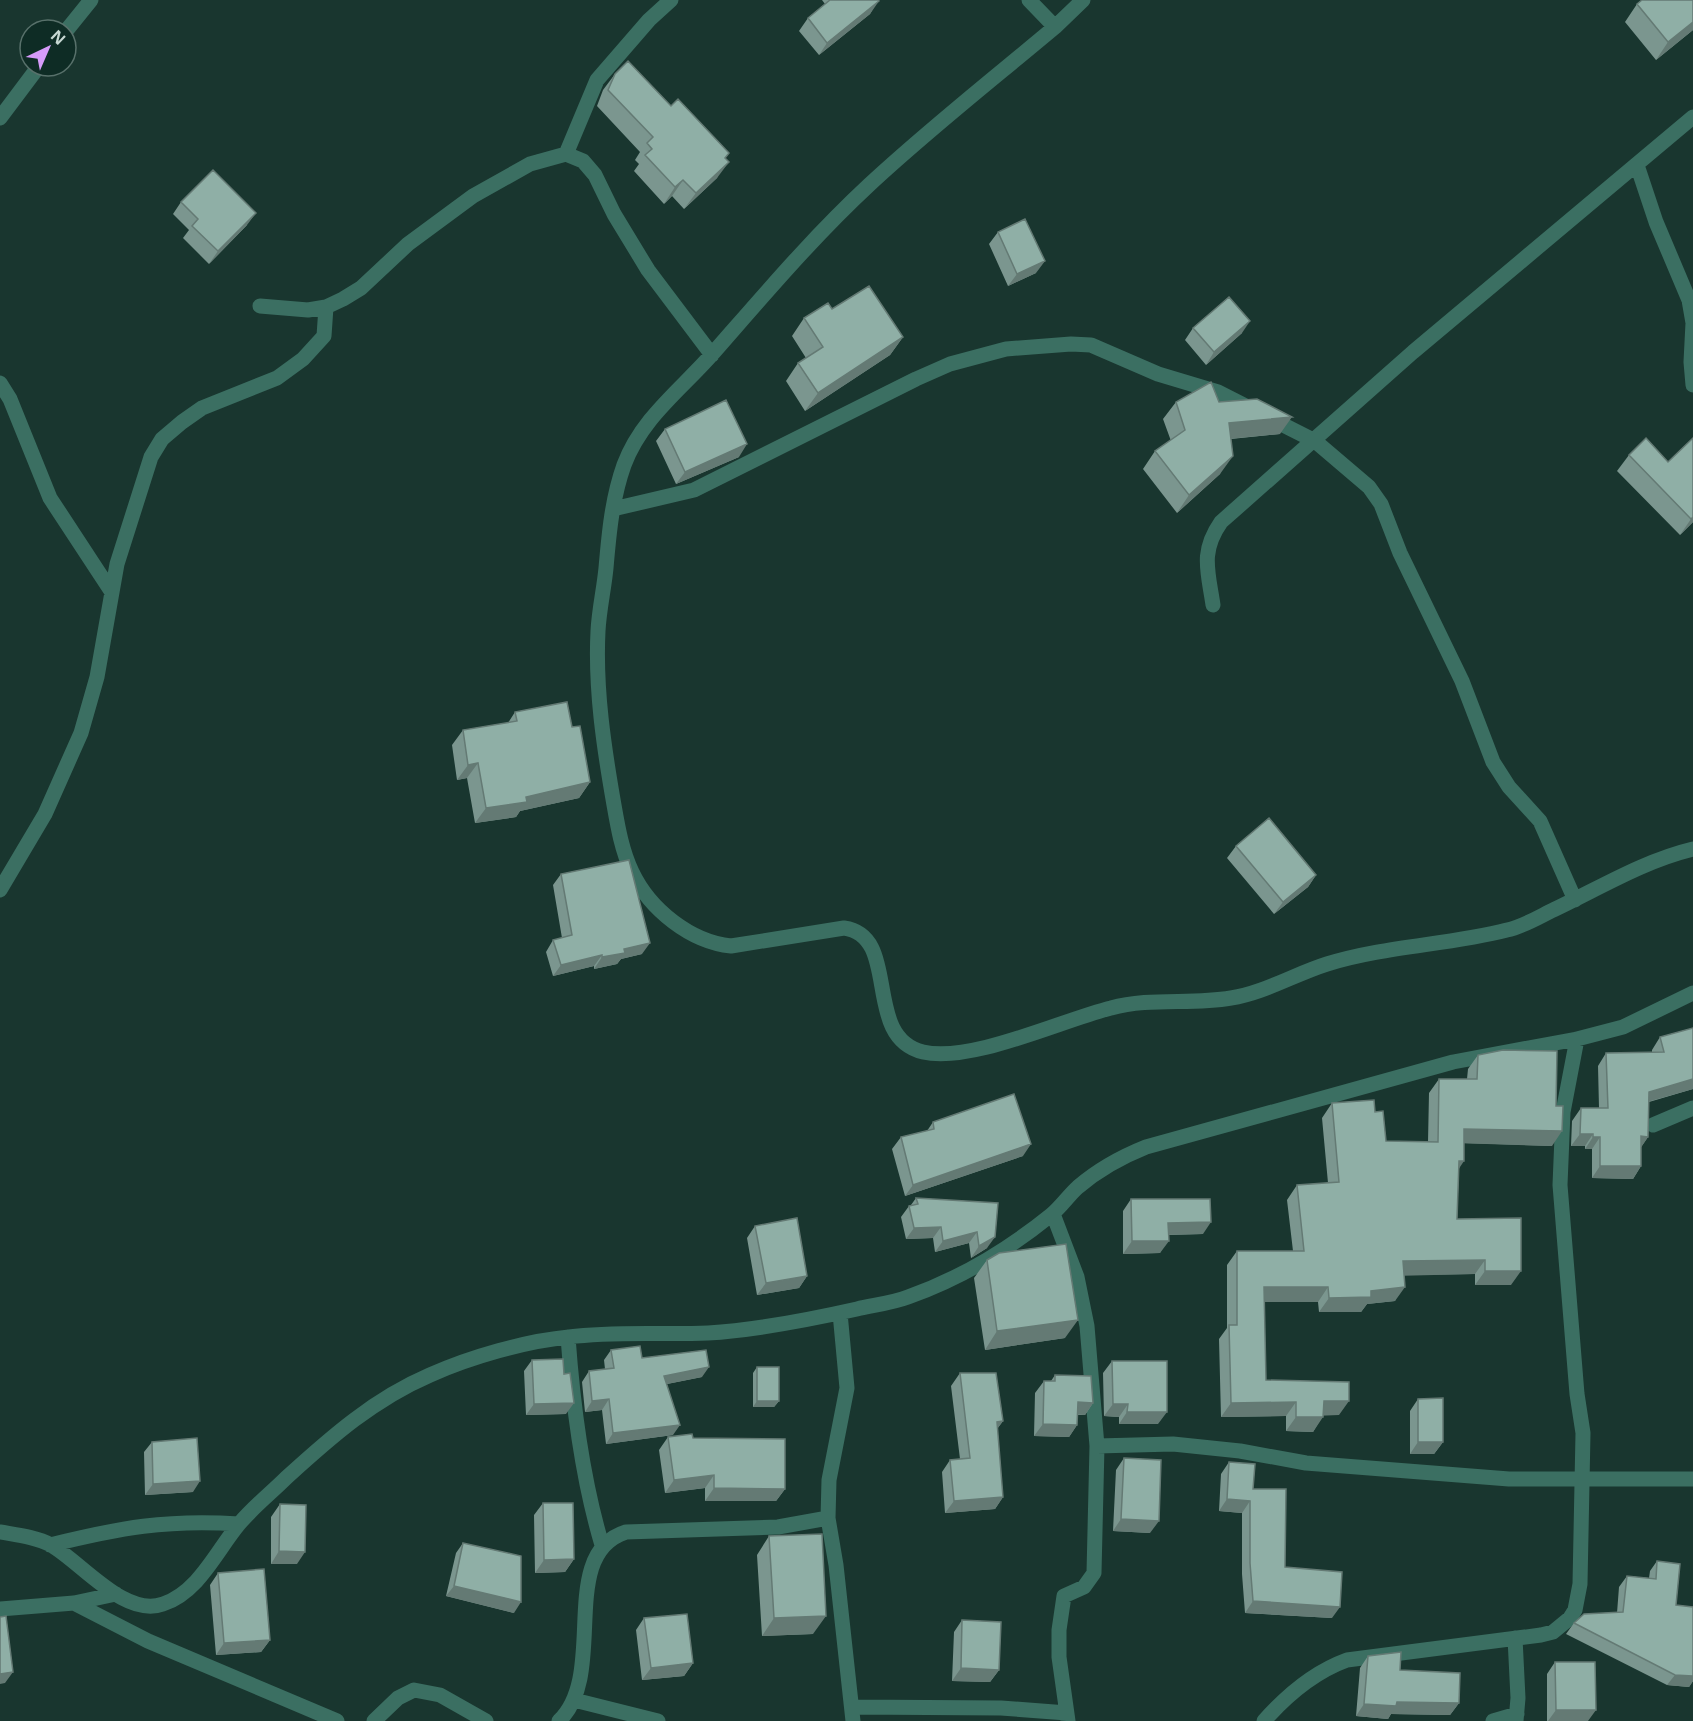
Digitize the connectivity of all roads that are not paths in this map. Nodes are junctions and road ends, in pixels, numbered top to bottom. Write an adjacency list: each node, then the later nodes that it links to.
1 (91, 0): 5 (street)
2 (671, 0): 10 (street)
3 (1029, 0): 6 (street)
4 (1083, 0): 6 (street)
5 (76, 18)
6 (1055, 27): 14 (street)
7 (30, 78): 9 (street)
8 (1693, 117): 11 (street)
9 (0, 118)
10 (566, 154): 13 (street); 14 (street)
11 (1637, 165): 16 (street); 17 (street)
12 (260, 306): 13 (street)
13 (326, 307): 19 (street)
14 (712, 355): 18 (street)
15 (0, 383): 19 (street)
16 (1693, 385)
17 (1315, 441): 18 (street); 20 (street); 23 (street)
18 (613, 509): 23 (street)
19 (111, 591): 22 (street)
20 (1213, 606)
21 (1693, 849): 23 (street)
22 (0, 890)
23 (1575, 900)
24 (1693, 993): 25 (street)
25 (1577, 1039): 28 (street); 32 (street)
26 (1693, 1108): 27 (street)
27 (1653, 1125)
28 (1053, 1214): 29 (street); 31 (street)
29 (840, 1313): 30 (street); 34 (street)
30 (568, 1336): 35 (street); 38 (street)
31 (1097, 1446): 32 (street); 45 (street)
32 (1581, 1477): 33 (street); 42 (street)
33 (1693, 1479)
34 (828, 1518): 38 (street); 44 (street)
35 (239, 1524): 37 (street); 39 (street)
36 (0, 1532): 37 (street)
37 (50, 1545): 39 (street)
38 (602, 1545): 43 (street)
39 (116, 1594): 40 (street)
40 (74, 1603): 41 (street); 47 (street)
41 (0, 1609)
42 (1515, 1638): 46 (street); 52 (street)
43 (574, 1700): 50 (street); 51 (street)
44 (853, 1714): 45 (street)
45 (1067, 1717)
46 (1516, 1718): 53 (street)
47 (336, 1721)
48 (374, 1721): 49 (street)
49 (486, 1721)
50 (559, 1721)
51 (658, 1721)
52 (1264, 1721)
53 (1493, 1721)

